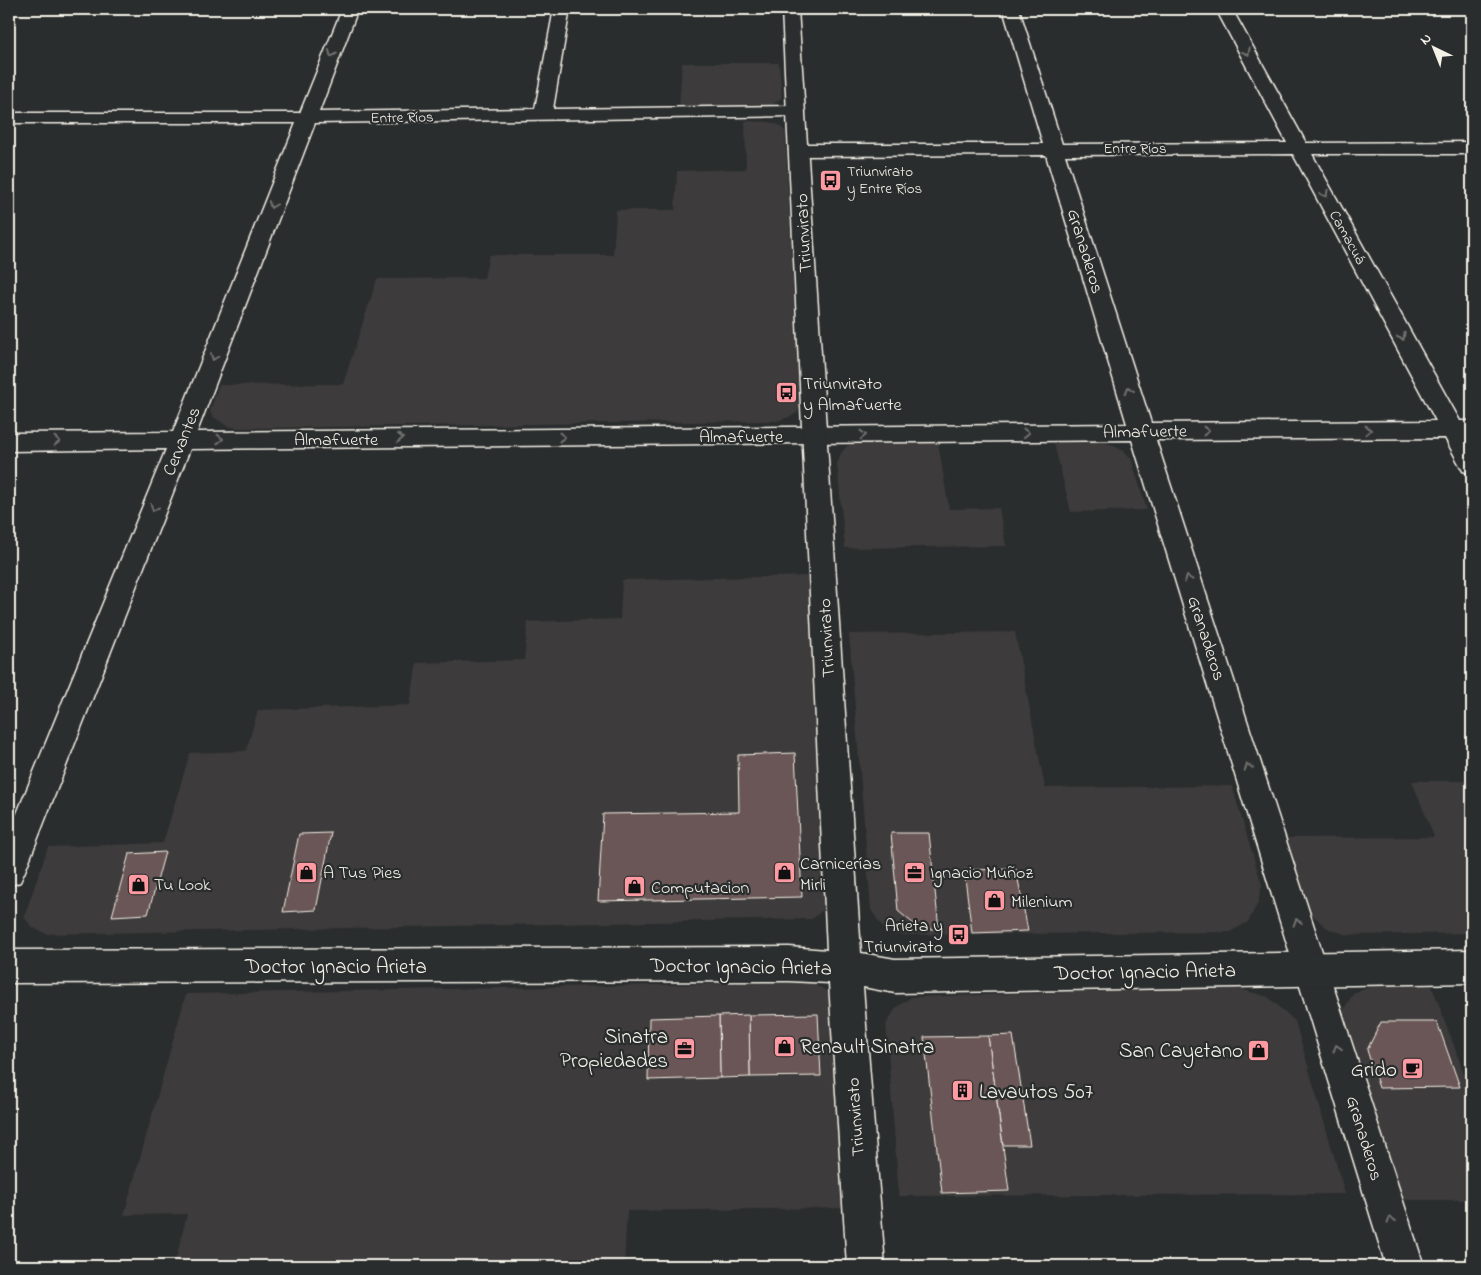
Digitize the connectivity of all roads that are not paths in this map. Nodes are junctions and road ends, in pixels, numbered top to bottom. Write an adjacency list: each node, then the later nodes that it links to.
1 (350, 9): 9 (street, Cervantes, one-way to 9)
2 (790, 9): 6 (street, Triunvirato)
3 (1011, 9): 10 (street, Granaderos)
4 (1224, 9): 11 (street, Camacuá, one-way to 11)
5 (560, 14): 7 (street)
6 (796, 111): 7 (street, Entre Ríos); 13 (street, Triunvirato)
7 (543, 115): 9 (street, Entre Ríos)
8 (9, 118): 9 (street, Entre Ríos)
9 (306, 118): 17 (street, Cervantes, one-way to 17)
10 (1054, 148): 11 (street, Entre Ríos); 13 (street, Entre Ríos); 15 (street, Granaderos, one-way to 10)
11 (1299, 148): 12 (street, Entre Ríos); 14 (street, Camacuá, one-way to 14)
12 (1472, 148)
13 (798, 150): 16 (street, Triunvirato)
14 (1462, 429): 15 (street, Almafuerte, one-way to 14); 19 (street, Camacuá)
15 (1141, 431): 16 (street, Almafuerte, one-way to 15); 24 (street, Granaderos, one-way to 15)
16 (815, 436): 17 (street, Almafuerte, one-way to 16); 23 (street, Triunvirato)
17 (182, 439): 18 (street, Almafuerte, one-way to 17); 20 (street, Cervantes, one-way to 20)
18 (9, 442)
19 (1472, 465)
20 (9, 871)
21 (1472, 966): 24 (street, Doctor Ignacio Arieta)
22 (9, 967): 23 (street, Doctor Ignacio Arieta)
23 (845, 967): 24 (street, Doctor Ignacio Arieta); 25 (street, Triunvirato)
24 (1312, 968): 26 (street, Granaderos, one-way to 24)
25 (866, 1266)
26 (1405, 1266)

